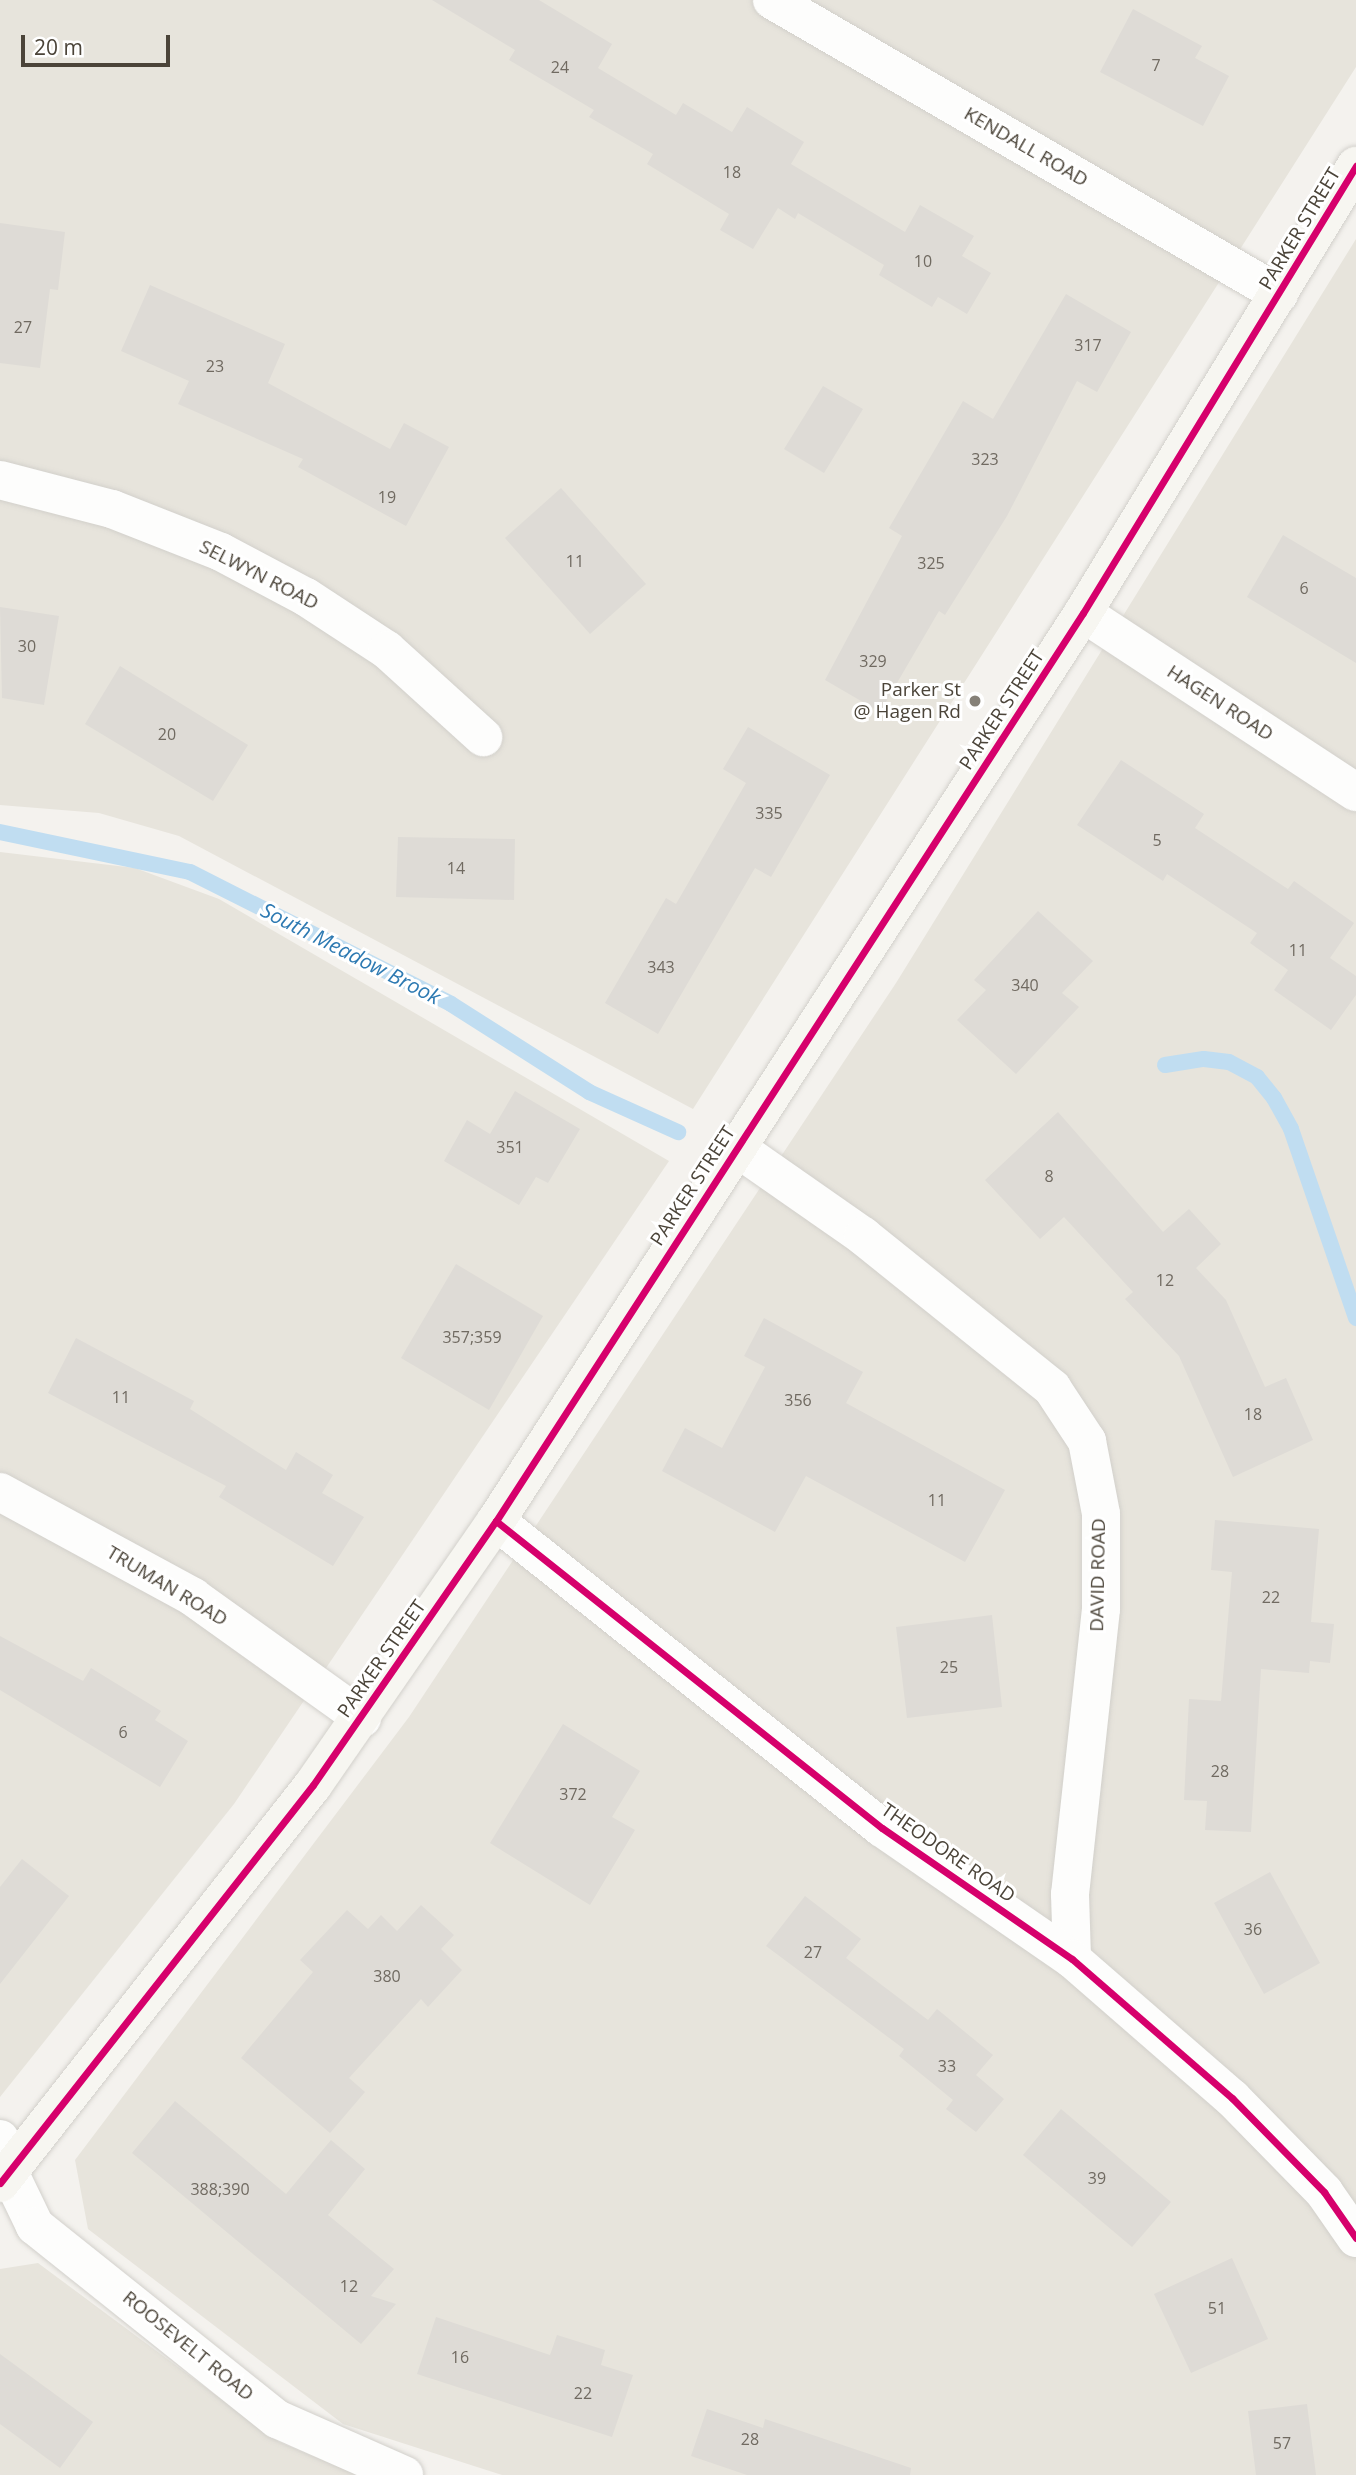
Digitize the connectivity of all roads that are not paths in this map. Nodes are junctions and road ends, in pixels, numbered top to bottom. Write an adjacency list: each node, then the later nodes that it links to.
1 (772, 0): 3 (street, KENDALL ROAD)
2 (1356, 166): 3 (main road, PARKER STREET)
3 (1279, 294): 5 (main road, PARKER STREET)
4 (0, 480): 6 (street, SELWYN ROAD)
5 (1083, 613): 7 (street, HAGEN ROAD); 8 (main road, PARKER STREET)
6 (483, 737)
7 (1356, 792)
8 (737, 1148): 10 (main road, PARKER STREET); 12 (street, DAVID ROAD)
9 (0, 1492): 11 (street, TRUMAN ROAD)
10 (496, 1521): 11 (main road, PARKER STREET); 12 (street, THEODORE ROAD)
11 (362, 1718): 13 (main road, PARKER STREET)
12 (1072, 1959): 14 (street, THEODORE ROAD)
13 (3, 2165): 15 (street, ROOSEVELT ROAD)
14 (1356, 2238)
15 (404, 2475)

